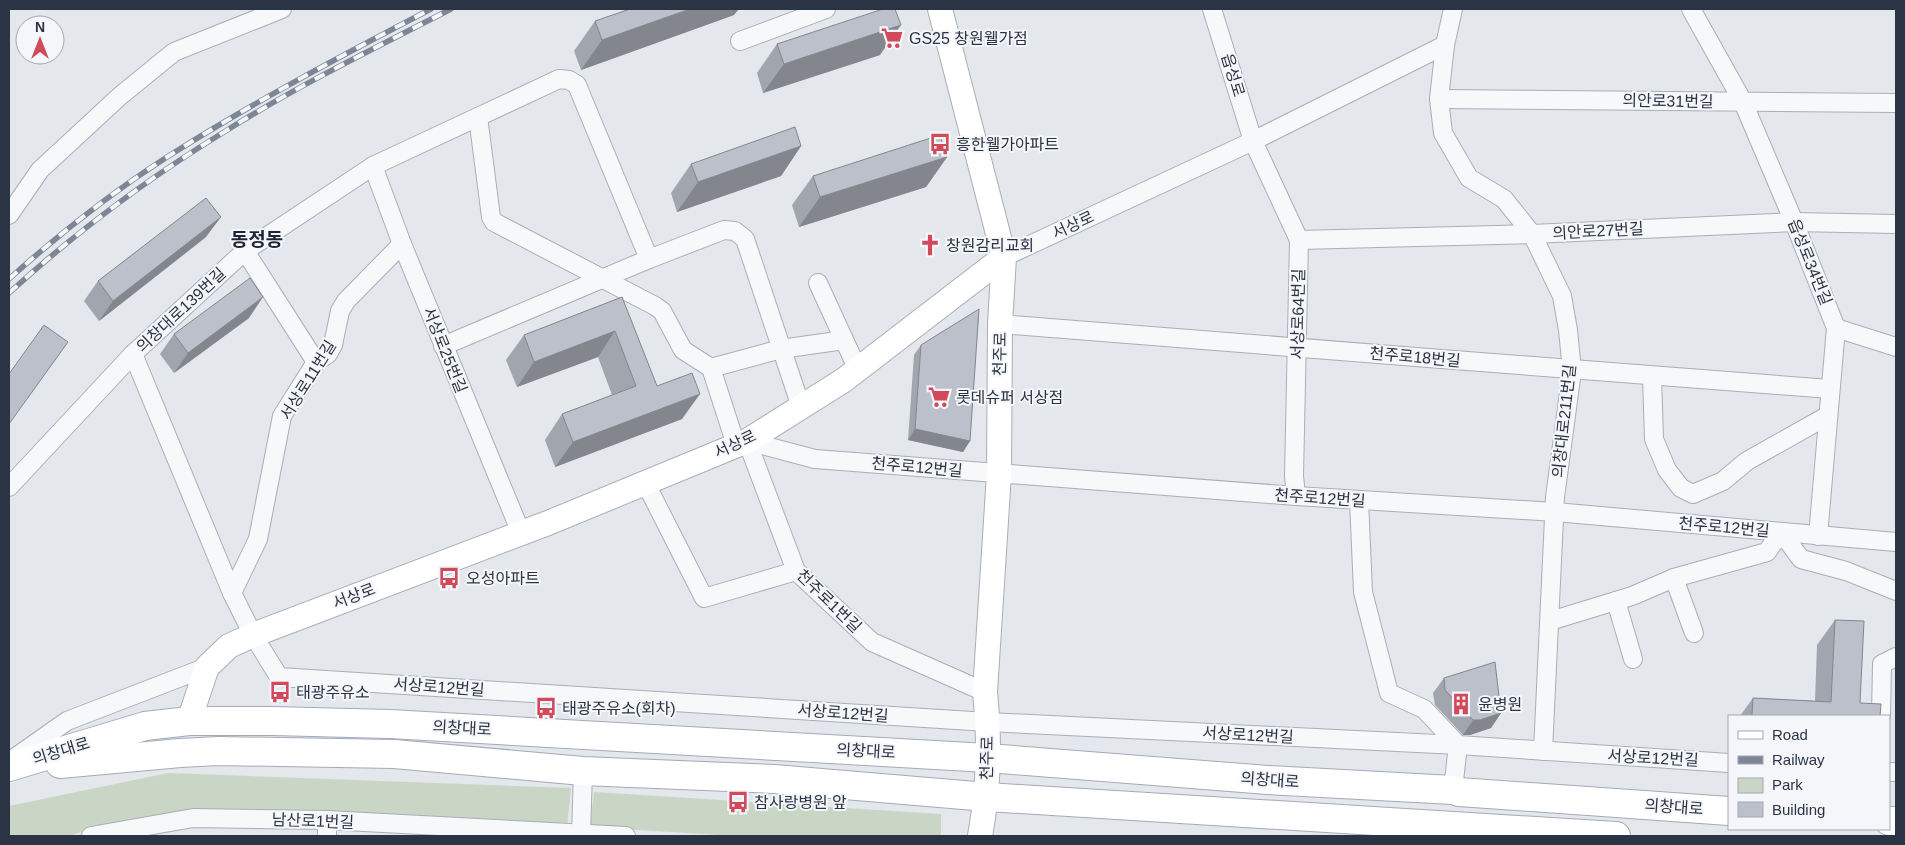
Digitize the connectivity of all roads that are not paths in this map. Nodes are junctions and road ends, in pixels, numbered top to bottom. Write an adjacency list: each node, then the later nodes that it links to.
1 (282, 9): 15 (street)
2 (826, 9): 7 (street)
3 (940, 9): 22 (street, 천주로)
4 (1212, 9): 13 (street, 읍성로)
5 (1453, 9): 8 (street, 의창대로211번길)
6 (1691, 9): 10 (street, 읍성로34번길)
7 (740, 41)
8 (1445, 45): 9 (street, 의창대로211번길); 13 (street, 서상로)
9 (1439, 98): 10 (street, 의안로31번길); 18 (street, 의창대로211번길)
10 (1743, 102): 11 (street, 의안로31번길); 16 (street, 읍성로34번길)
11 (1896, 103)
12 (478, 116): 14 (street, 의창대로139번길); 23 (street, 의창대로139번길); 24 (street)
13 (1253, 141): 19 (street, 서상로64번길); 22 (street, 서상로)
14 (373, 166): 20 (street, 서상로25번길); 21 (street, 의창대로139번길)
15 (9, 215)
16 (1794, 222): 17 (street, 의안로27번길); 18 (street, 의안로27번길); 27 (street, 읍성로34번길)
17 (1896, 224)
18 (1532, 234): 19 (street, 의안로27번길); 37 (street, 의창대로211번길)
19 (1299, 240): 30 (street, 서상로64번길)
20 (402, 244): 29 (street, 서상로25번길); 34 (street, 서상로11번길)
21 (245, 251): 33 (street, 의창대로139번길); 34 (street)
22 (1004, 257): 26 (street, 천주로); 36 (street, 서상로)
23 (649, 259): 24 (street); 32 (street)
24 (602, 279): 29 (street); 35 (street)
25 (818, 283): 28 (street)
26 (1000, 324): 30 (street, 천주로18번길); 43 (street, 천주로)
27 (1836, 328): 31 (street); 39 (street, 읍성로34번길)
28 (844, 340): 32 (street); 36 (street)
29 (443, 346): 50 (street, 서상로25번길)
30 (1297, 346): 37 (street, 천주로18번길); 46 (street, 서상로64번길)
31 (1896, 347)
32 (781, 349): 35 (street); 40 (street)
33 (133, 354): 45 (street, 의창대로139번길); 56 (street)
34 (316, 362): 56 (street, 서상로11번길)
35 (711, 368): 42 (street, 천주로1번길)
36 (858, 370): 40 (street, 서상로)
37 (1572, 371): 38 (street, 천주로18번길); 48 (street, 의창대로211번길)
38 (1652, 376): 39 (street, 천주로18번길); 41 (street)
39 (1830, 389): 41 (street, 읍성로34번길)
40 (801, 407): 42 (street, 서상로)
41 (1827, 416): 51 (street, 읍성로34번길)
42 (741, 443): 43 (street, 천주로12번길); 44 (street, 서상로); 53 (street, 천주로1번길)
43 (999, 474): 46 (street, 천주로12번길); 64 (street, 천주로)
44 (645, 482): 50 (street, 서상로); 53 (street)
45 (9, 487)
46 (1296, 496): 47 (street, 천주로12번길)
47 (1359, 500): 48 (street, 천주로12번길); 68 (street)
48 (1555, 512): 49 (street, 천주로12번길); 58 (street, 의창대로211번길)
49 (1782, 532): 51 (street, 천주로12번길); 54 (street); 55 (street)
50 (521, 533): 60 (street, 서상로)
51 (1818, 536): 52 (street, 천주로12번길)
52 (1896, 542)
53 (796, 571): 64 (street, 천주로1번길)
54 (1674, 578): 57 (street); 59 (street)
55 (1896, 591)
56 (232, 593): 60 (street)
57 (1616, 601): 58 (street); 62 (street)
58 (1550, 621): 69 (street, 의창대로211번길)
59 (1694, 633)
60 (253, 634): 63 (street, 서상로); 67 (street, 서상로12번길)
61 (1896, 657): 65 (street)
62 (1633, 659)
63 (207, 667): 66 (street, 서상로); 72 (street)
64 (984, 692): 67 (street, 천주로)
65 (1881, 715)
66 (189, 721): 70 (main road, 의창대로); 73 (main road, 의창대로)
67 (988, 722): 68 (street, 서상로12번길); 70 (street, 천주로)
68 (1458, 745): 69 (street, 서상로12번길); 75 (street)
69 (1543, 752): 71 (street, 서상로12번길)
70 (988, 758): 75 (main road, 의창대로); 76 (street, 천주로)
71 (1728, 762)
72 (9, 763)
73 (9, 768): 74 (main road, 의창대로)
74 (583, 771): 76 (main road, 의창대로); 80 (street)
75 (1453, 790): 77 (main road, 의창대로)
76 (987, 797): 79 (main road, 의창대로); 83 (street, 천주로)
77 (1728, 811)
78 (327, 828): 80 (street, 남산로1번길); 81 (street, 남산로1번길)
79 (1434, 831): 84 (main road, 의창대로)
80 (581, 835): 82 (street, 남산로1번길)
81 (91, 836)
82 (626, 836)
83 (980, 836)
84 (1616, 836)

